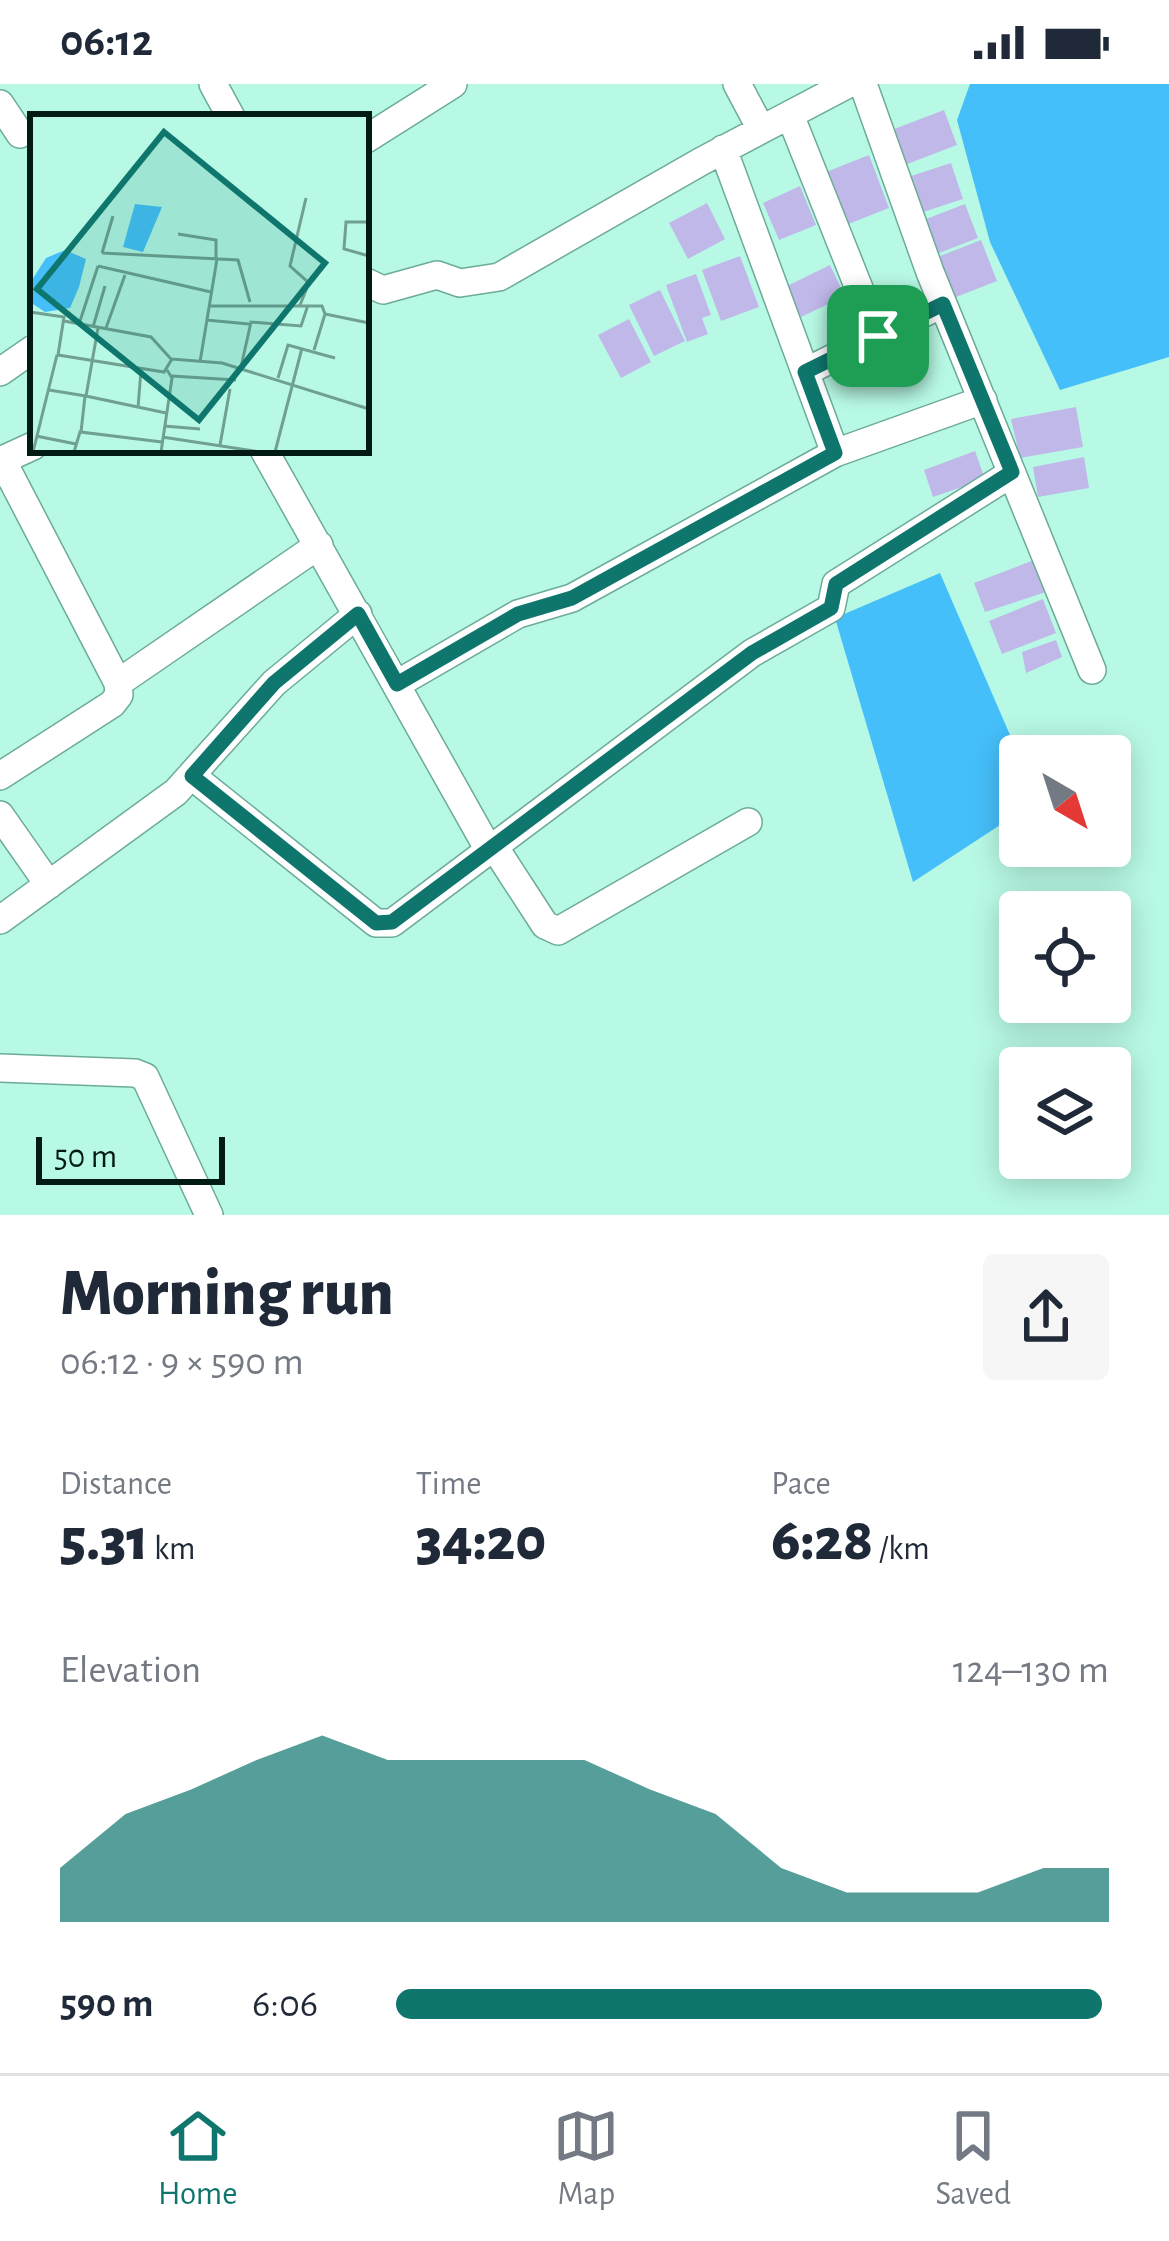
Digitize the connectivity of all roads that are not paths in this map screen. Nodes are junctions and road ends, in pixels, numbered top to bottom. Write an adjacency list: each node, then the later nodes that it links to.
1 (213, 84): 8 (street)
2 (453, 84): 6 (street)
3 (737, 84): 10 (street)
4 (848, 84): 9 (street)
5 (863, 84): 15 (street)
6 (423, 92): 12 (street)
7 (0, 104): 11 (street)
8 (229, 114)
9 (790, 115): 10 (street); 16 (street)
10 (761, 129): 13 (street)
11 (20, 134)
12 (369, 137)
13 (723, 149): 14 (street); 19 (street)
14 (369, 283)
15 (943, 304): 16 (street); 20 (street)
16 (878, 336): 19 (street)
17 (30, 352): 18 (street)
18 (0, 372)
19 (805, 372): 23 (street)
20 (983, 400): 23 (street); 25 (street)
21 (30, 447): 24 (street)
22 (266, 453): 26 (street)
23 (835, 453): 30 (street)
24 (1, 461): 29 (street)
25 (1012, 472): 28 (street); 35 (street)
26 (319, 545): 27 (street); 29 (street)
27 (358, 614): 30 (street); 32 (street)
28 (1092, 670)
29 (118, 683): 31 (street)
30 (397, 684): 35 (street)
31 (0, 776)
32 (192, 776): 35 (street); 36 (street)
33 (0, 815): 36 (street)
34 (748, 822): 35 (street)
35 (492, 850)
36 (49, 886): 37 (street)
37 (0, 920)
38 (0, 1068): 39 (street)
39 (209, 1215)

